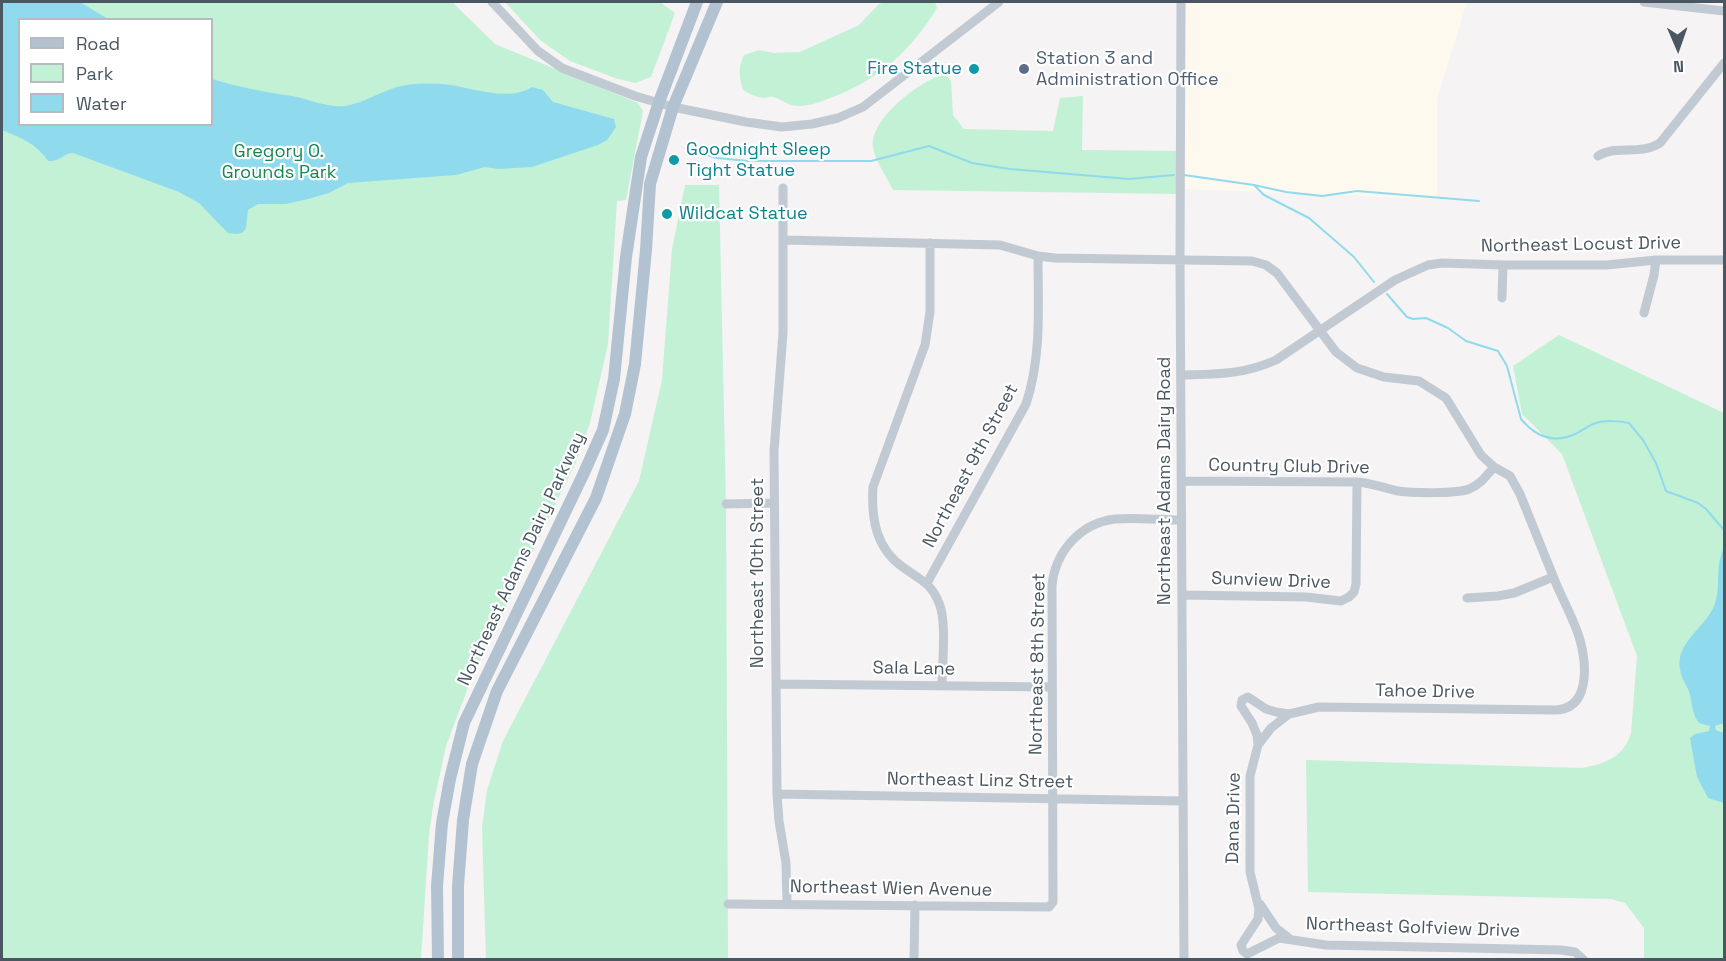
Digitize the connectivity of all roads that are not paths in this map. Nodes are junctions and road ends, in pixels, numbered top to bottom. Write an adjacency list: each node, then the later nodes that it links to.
1 (492, 2): 9 (street)
2 (697, 2): 9 (main road, Northeast Adams Dairy Parkway)
3 (717, 2): 10 (main road, Northeast Adams Dairy Parkway)
4 (999, 2): 10 (street)
5 (1181, 2): 16 (street, Northeast Adams Dairy Road)
6 (1644, 2): 7 (street)
7 (1725, 11)
8 (1725, 63): 11 (street)
9 (659, 102): 10 (street); 50 (main road, Northeast Adams Dairy Parkway)
10 (674, 107): 51 (main road, Northeast Adams Dairy Parkway)
11 (1598, 156)
12 (783, 188): 13 (street, Northeast 10th Street)
13 (784, 240): 14 (street); 27 (street, Northeast 10th Street)
14 (930, 243): 15 (street); 31 (street)
15 (1038, 256): 16 (street); 31 (street, Northeast 9th Street)
16 (1180, 260): 22 (street); 23 (street, Northeast Adams Dairy Road)
17 (1656, 260): 18 (street, Northeast Locust Drive); 19 (street, Northeast Locust Drive); 21 (street)
18 (1725, 260)
19 (1503, 265): 20 (street); 22 (street, Northeast Locust Drive)
20 (1502, 298)
21 (1644, 313)
22 (1320, 331): 23 (street, Northeast Locust Drive); 24 (street)
23 (1181, 375): 25 (street, Northeast Adams Dairy Road)
24 (1494, 467): 26 (street, Country Club Drive); 30 (street)
25 (1182, 481): 26 (street, Country Club Drive); 29 (street, Northeast Adams Dairy Road)
26 (1357, 482): 32 (street, Sunview Drive)
27 (774, 503): 28 (street); 34 (street, Northeast 10th Street)
28 (726, 504)
29 (1182, 520): 32 (street, Northeast Adams Dairy Road); 36 (street, Northeast 8th Street)
30 (1553, 577): 33 (street); 37 (street, Tahoe Drive)
31 (927, 583): 35 (street)
32 (1182, 595): 41 (street, Northeast Adams Dairy Road)
33 (1467, 598)
34 (776, 684): 35 (street, Sala Lane); 39 (street, Northeast 10th Street)
35 (942, 686): 36 (street, Sala Lane)
36 (1052, 687): 40 (street, Northeast 8th Street)
37 (1289, 714): 38 (street, Tahoe Drive); 38 (street)
38 (1258, 745): 42 (street, Dana Drive)
39 (777, 794): 40 (street, Northeast Linz Street); 44 (street, Northeast 10th Street)
40 (1053, 798): 41 (street, Northeast Linz Street); 46 (street, Northeast 8th Street)
41 (1183, 801): 53 (street, Northeast Adams Dairy Road)
42 (1257, 897): 47 (street, Dana Drive); 48 (street, Dana Drive)
43 (728, 904): 44 (street, Northeast Wien Avenue)
44 (787, 904): 45 (street, Northeast Wien Avenue)
45 (915, 905): 46 (street, Northeast Wien Avenue); 52 (street)
46 (1050, 909)
47 (1290, 939): 48 (street, Northeast Golfview Drive); 49 (street, Northeast Golfview Drive)
48 (1247, 954)
49 (1582, 957)
50 (438, 960)
51 (458, 960)
52 (914, 960)
53 (1184, 960)

